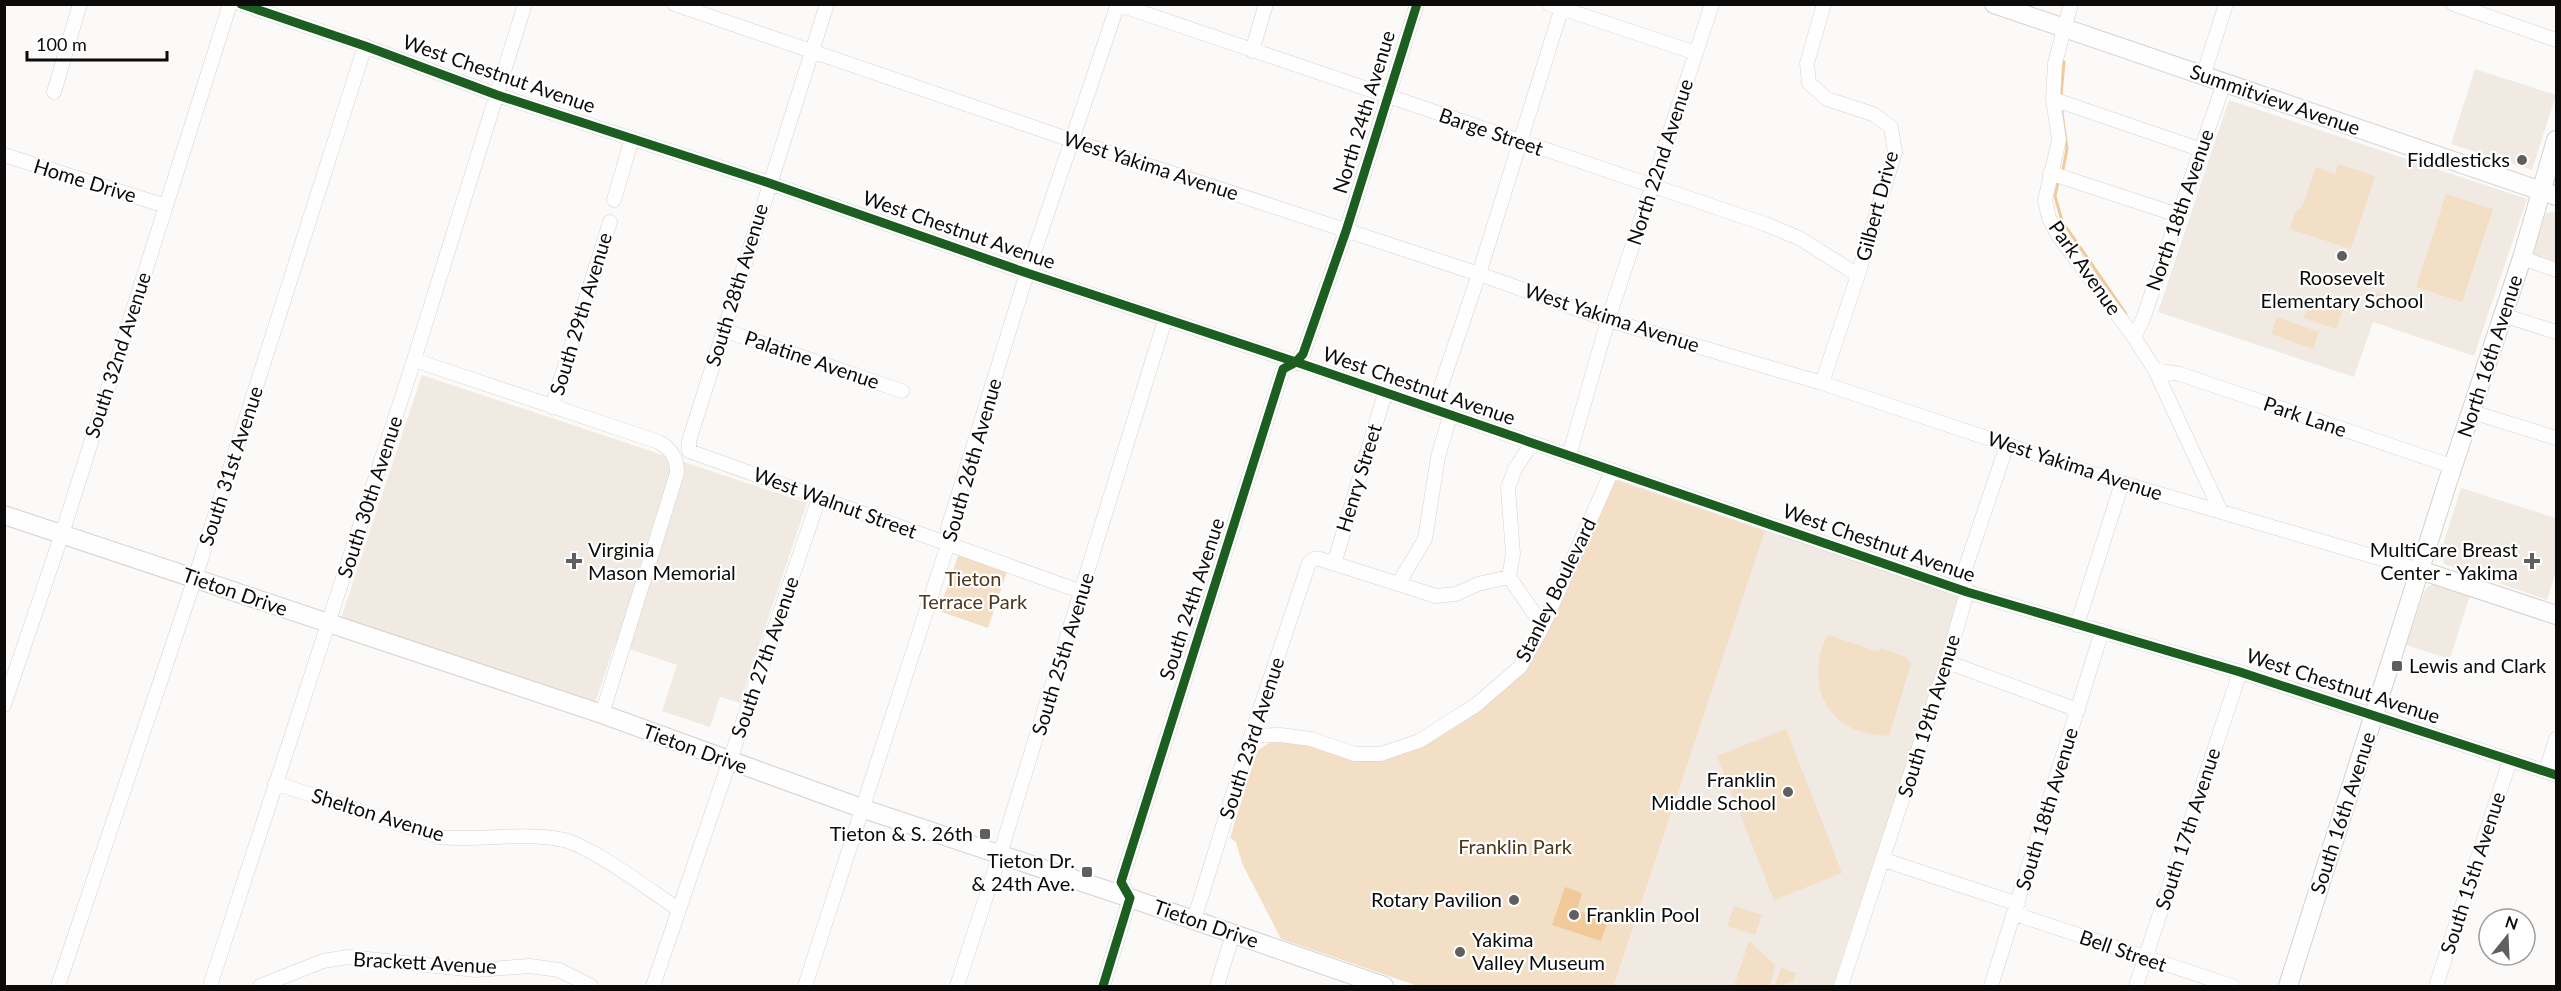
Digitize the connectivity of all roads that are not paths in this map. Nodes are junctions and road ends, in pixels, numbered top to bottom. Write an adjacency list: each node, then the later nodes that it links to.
1 (80, 4): 25 (street)
2 (230, 4): 40 (street, South 32nd Avenue)
3 (241, 4): 19 (street, West Chestnut Avenue)
4 (525, 4): 26 (street, South 30th Avenue)
5 (674, 4): 20 (street, West Yakima Avenue)
6 (827, 4): 20 (street, South 28th Avenue)
7 (1266, 4): 21 (street)
8 (1417, 4): 27 (street, North 24th Avenue)
9 (1712, 4): 22 (street, North 22nd Avenue)
10 (1824, 4): 48 (street, Gilbert Drive)
11 (1994, 4): 17 (main road, Summitview Avenue)
12 (2071, 4): 17 (street, Park Avenue)
13 (2226, 4): 23 (street)
14 (2453, 4): 18 (street)
15 (1118, 5): 21 (street, Barge Street); 30 (street, South 26th Avenue)
16 (1558, 6): 22 (street); 32 (street)
17 (2064, 28): 23 (main road, Summitview Avenue); 28 (street, Park Avenue)
18 (2556, 40)
19 (365, 46): 26 (street, West Chestnut Avenue); 81 (street, South 31st Avenue)
20 (811, 51): 30 (street, West Yakima Avenue); 36 (street, South 28th Avenue)
21 (1252, 51): 27 (street, Barge Street)
22 (1696, 53): 37 (street, North 22nd Avenue)
23 (2203, 76): 24 (main road, Summitview Avenue)
24 (2224, 83): 33 (street, North 18th Avenue); 38 (main road, Summitview Avenue)
25 (54, 92)
26 (497, 95): 29 (street, West Chestnut Avenue); 55 (street, South 30th Avenue)
27 (1388, 97): 32 (street, Barge Street); 43 (street, North 24th Avenue)
28 (2059, 101): 33 (street); 35 (street, Park Avenue)
29 (632, 138): 36 (street, West Chestnut Avenue); 39 (street)
30 (1071, 140): 43 (street, West Yakima Avenue); 46 (street, South 26th Avenue)
31 (2556, 140): 38 (main road, North 16th Avenue)
32 (1520, 143): 37 (street, Barge Street); 47 (street)
33 (2199, 149): 41 (street, North 18th Avenue)
34 (4, 155): 40 (street, Home Drive)
35 (2050, 173): 41 (street); 54 (street, Park Avenue)
36 (769, 183): 46 (street, West Chestnut Avenue); 52 (street, South 28th Avenue)
37 (1652, 186): 48 (street, Barge Street); 51 (street, North 22nd Avenue)
38 (2548, 194): 44 (main road, North 16th Avenue)
39 (614, 200)
40 (166, 206): 76 (street, South 32nd Avenue)
41 (2178, 214): 54 (street, North 18th Avenue)
42 (610, 222): 61 (street, South 29th Avenue)
43 (1346, 231): 47 (street, West Yakima Avenue); 56 (street, South 24th Avenue)
44 (2522, 258): 45 (street); 49 (main road, North 16th Avenue)
45 (2556, 270)
46 (1027, 273): 50 (street, West Chestnut Avenue); 77 (street, South 26th Avenue)
47 (1479, 274): 51 (street, West Yakima Avenue); 62 (street)
48 (1858, 275): 58 (street, Gilbert Drive)
49 (2503, 315): 53 (street); 63 (main road, North 16th Avenue)
50 (1165, 320): 56 (street, West Chestnut Avenue); 83 (street, South 25th Avenue)
51 (1608, 320): 58 (street, West Yakima Avenue); 69 (street, North 22nd Avenue)
52 (723, 330): 59 (street, Palatine Avenue); 68 (street, South 28th Avenue)
53 (2556, 332)
54 (2134, 337): 57 (street, Park Avenue)
55 (414, 360): 61 (street); 86 (street, South 30th Avenue)
56 (1296, 362): 60 (street, West Chestnut Avenue); 105 (street, South 24th Avenue)
57 (2155, 370): 70 (street, Park Lane); 74 (street, Park Avenue)
58 (1822, 383): 67 (street, West Yakima Avenue)
59 (902, 391)
60 (1385, 393): 62 (street, West Chestnut Avenue); 78 (street, Henry Street)
61 (552, 406): 94 (street)
62 (1433, 410): 64 (street, West Chestnut Avenue)
63 (2472, 412): 65 (street); 70 (main road, North 16th Avenue)
64 (1450, 416): 66 (street, West Chestnut Avenue); 82 (street)
65 (2556, 438)
66 (1532, 443): 69 (street, West Chestnut Avenue); 80 (street)
67 (2007, 445): 72 (street, West Yakima Avenue); 84 (street, South 19th Avenue)
68 (689, 451): 73 (street, West Walnut Street)
69 (1569, 456): 71 (street, West Chestnut Avenue)
70 (2454, 467): 79 (main road, North 16th Avenue)
71 (1612, 471): 84 (street, West Chestnut Avenue); 88 (street, Stanley Boulevard)
72 (2122, 483): 74 (street, West Yakima Avenue); 87 (street)
73 (819, 498): 77 (street, West Walnut Street); 99 (street, South 27th Avenue)
74 (2221, 512): 79 (street, West Yakima Avenue)
75 (4, 515): 76 (main road, Tieton Drive)
76 (62, 534): 81 (main road, Tieton Drive); 92 (street, South 32nd Avenue)
77 (948, 544): 83 (street, West Walnut Street); 102 (street, South 26th Avenue)
78 (1334, 564): 82 (street); 96 (street, South 23rd Avenue)
79 (2420, 570): 85 (main road, West Yakima Avenue); 95 (main road, South 16th Avenue)
80 (1509, 577): 82 (street); 88 (street)
81 (195, 578): 86 (main road, Tieton Drive); 111 (street, South 31st Avenue)
82 (1398, 584)
83 (1082, 592): 103 (street, South 25th Avenue)
84 (1967, 592): 87 (street, West Chestnut Avenue); 90 (street, South 19th Avenue)
85 (2556, 615)
86 (327, 624): 94 (main road, Tieton Drive); 101 (street, South 30th Avenue)
87 (2077, 625): 89 (street, West Chestnut Avenue)
88 (1543, 626): 96 (street, Stanley Boulevard)
89 (2102, 631): 91 (street, West Chestnut Avenue); 93 (street, South 18th Avenue)
90 (1947, 662): 93 (street); 104 (street, South 19th Avenue)
91 (2240, 672): 95 (street, West Chestnut Avenue); 110 (street, South 17th Avenue)
92 (4, 705)
93 (2078, 710): 107 (street, South 18th Avenue)
94 (602, 714): 99 (main road, Tieton Drive)
95 (2375, 714): 98 (street, West Chestnut Avenue); 125 (main road, South 16th Avenue)
96 (1251, 736): 108 (street, South 23rd Avenue)
97 (2556, 739): 100 (street)
98 (2510, 760): 100 (street, West Chestnut Avenue); 126 (street, South 15th Avenue)
99 (729, 762): 102 (main road, Tieton Drive); 106 (street, South 27th Avenue)
100 (2551, 773)
101 (275, 783): 106 (street, Shelton Avenue); 112 (street, South 30th Avenue)
102 (864, 809): 103 (main road, Tieton Drive); 116 (street, South 26th Avenue)
103 (1000, 854): 105 (main road, Tieton Drive); 117 (street, South 25th Avenue)
104 (1884, 860): 107 (street, Bell Street); 121 (street, South 19th Avenue)
105 (1130, 898): 108 (main road, Tieton Drive); 118 (street, South 24th Avenue)
106 (678, 909): 115 (street, South 27th Avenue)
107 (2016, 909): 110 (street, Bell Street); 122 (street, South 18th Avenue)
108 (1194, 920): 109 (main road, Tieton Drive)
109 (1233, 934): 119 (street); 120 (main road, Tieton Drive)
110 (2145, 958): 123 (street, South 17th Avenue); 124 (street, Bell Street)
111 (58, 987)
112 (210, 987)
113 (260, 987): 114 (street, Brackett Avenue)
114 (591, 987)
115 (653, 987)
116 (806, 987)
117 (957, 987)
118 (1103, 987)
119 (1217, 987)
120 (1384, 987)
121 (1841, 987)
122 (1991, 987)
123 (2136, 987)
124 (2232, 987)
125 (2288, 987)
126 (2436, 987)

